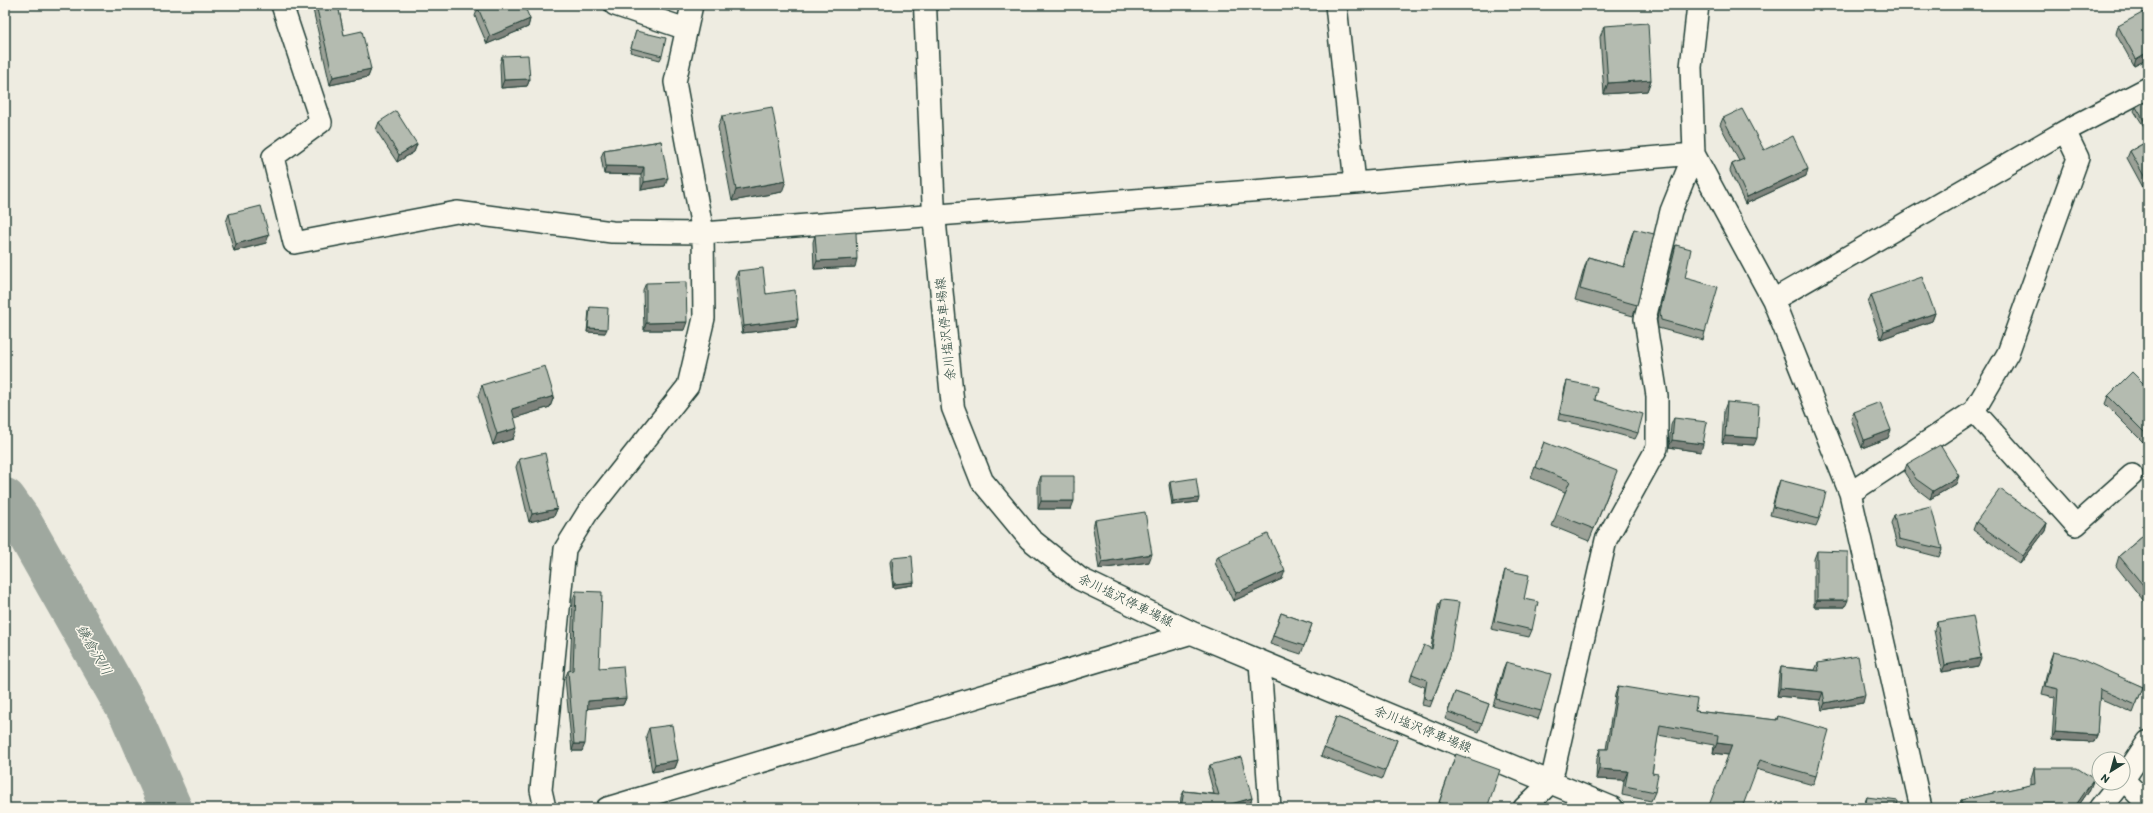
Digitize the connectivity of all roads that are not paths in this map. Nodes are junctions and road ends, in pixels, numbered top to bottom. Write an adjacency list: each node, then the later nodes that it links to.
1 (282, 5): 13 (street)
2 (615, 5): 7 (street)
3 (692, 5): 7 (street)
4 (925, 5): 12 (main road, 余川塩沢停車場線)
5 (1336, 5): 11 (street)
6 (1698, 5): 10 (street)
7 (686, 29): 13 (street)
8 (2148, 88): 9 (street)
9 (2065, 131): 14 (street); 15 (street)
10 (1694, 154): 11 (street); 14 (street); 22 (street)
11 (1355, 183): 12 (street)
12 (934, 215): 13 (street); 18 (main road, 余川塩沢停車場線)
13 (703, 233): 26 (street)
14 (1773, 300): 17 (street)
15 (1974, 411): 16 (street); 17 (street)
16 (2132, 475)
17 (1850, 493): 31 (street)
18 (1192, 633): 19 (main road, 余川塩沢停車場線); 27 (street)
19 (1260, 662): 22 (main road, 余川塩沢停車場線); 28 (street)
20 (2148, 742): 21 (main road)
21 (2131, 768)
22 (1551, 782): 29 (street); 30 (main road, 余川塩沢停車場線)
23 (2131, 788): 25 (street)
24 (2114, 791): 32 (main road)
25 (2148, 805)
26 (545, 808)
27 (607, 808)
28 (1270, 808)
29 (1524, 808)
30 (1612, 808)
31 (1920, 808)
32 (2100, 808)

